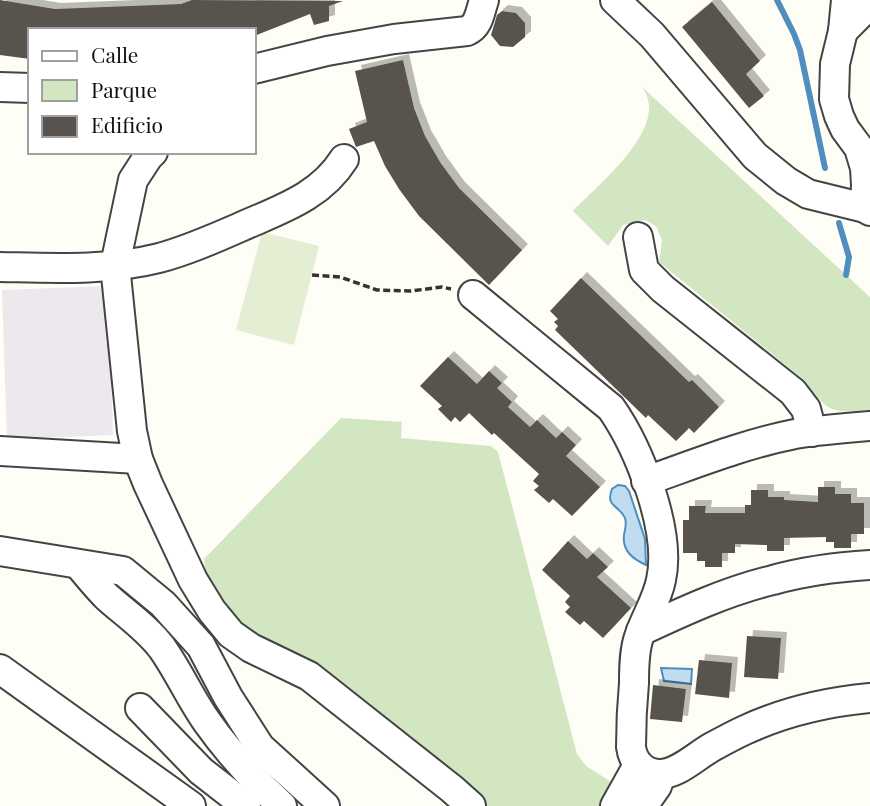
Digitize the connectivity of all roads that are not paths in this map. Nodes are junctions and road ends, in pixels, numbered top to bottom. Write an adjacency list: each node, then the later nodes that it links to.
1 (484, 0): 6 (street)
2 (615, 0): 11 (street)
3 (846, 0): 5 (street)
4 (870, 4): 5 (street)
5 (843, 31): 11 (street)
6 (256, 69)
7 (0, 87): 8 (street)
8 (28, 88)
9 (151, 154): 13 (street)
10 (344, 159): 13 (street)
11 (867, 210)
12 (638, 237): 17 (street)
13 (115, 265): 14 (street); 19 (street)
14 (0, 267)
15 (473, 295): 20 (street)
16 (870, 426): 17 (street)
17 (812, 432): 20 (street)
18 (0, 451): 19 (street)
19 (138, 459): 33 (street)
20 (646, 481): 24 (street)
21 (0, 551): 22 (street)
22 (79, 565): 29 (street); 32 (street)
23 (870, 565): 24 (street)
24 (641, 631): 28 (street)
25 (0, 669): 30 (street)
26 (870, 698): 28 (street)
27 (140, 708): 31 (street)
28 (650, 769): 34 (street); 35 (street)
29 (322, 805)
30 (191, 806)
31 (246, 806)
32 (282, 806)
33 (471, 806)
34 (615, 806)
35 (643, 806)

